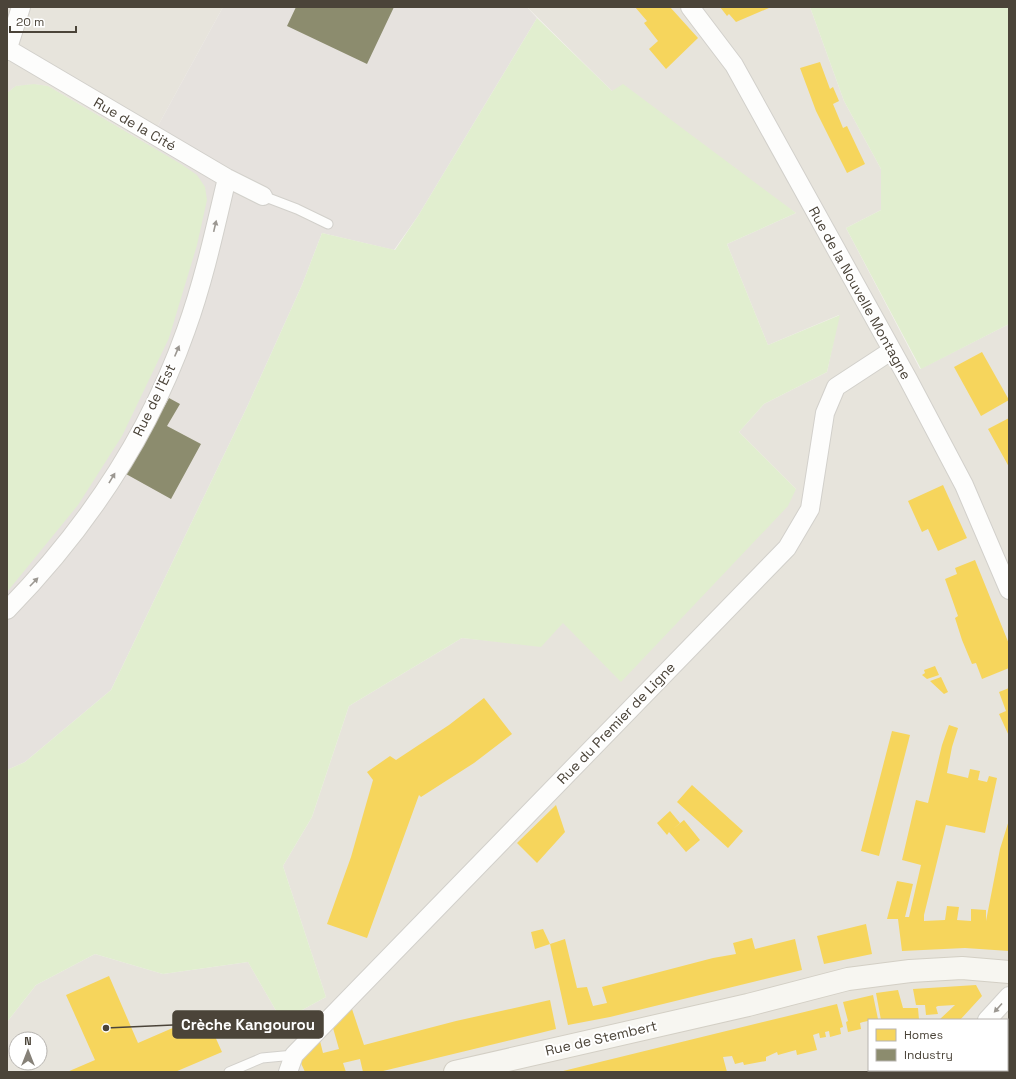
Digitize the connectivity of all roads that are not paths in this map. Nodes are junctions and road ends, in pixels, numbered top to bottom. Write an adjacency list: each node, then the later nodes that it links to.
1 (21, 7): 3 (street, Rue de la Cité)
2 (690, 7): 7 (street, Rue de la Nouvelle Montagne)
3 (7, 50): 4 (street, Rue de la Cité)
4 (227, 178): 5 (street, Rue de la Cité); 9 (street, Rue de l'Est, one-way to 4)
5 (263, 196): 6 (lane)
6 (328, 224)
7 (891, 351): 8 (street, Rue de la Nouvelle Montagne); 13 (street, Rue du Premier de Ligne)
8 (1009, 590)
9 (7, 610)
10 (1009, 972): 14 (street, Rue de Stembert)
11 (1009, 996): 12 (street, one-way to 12)
12 (988, 1019)
13 (294, 1055): 15 (lane); 16 (street, Rue du Premier de Ligne)
14 (503, 1067): 17 (street, Rue de Stembert)
15 (229, 1072)
16 (288, 1072)
17 (455, 1072)

